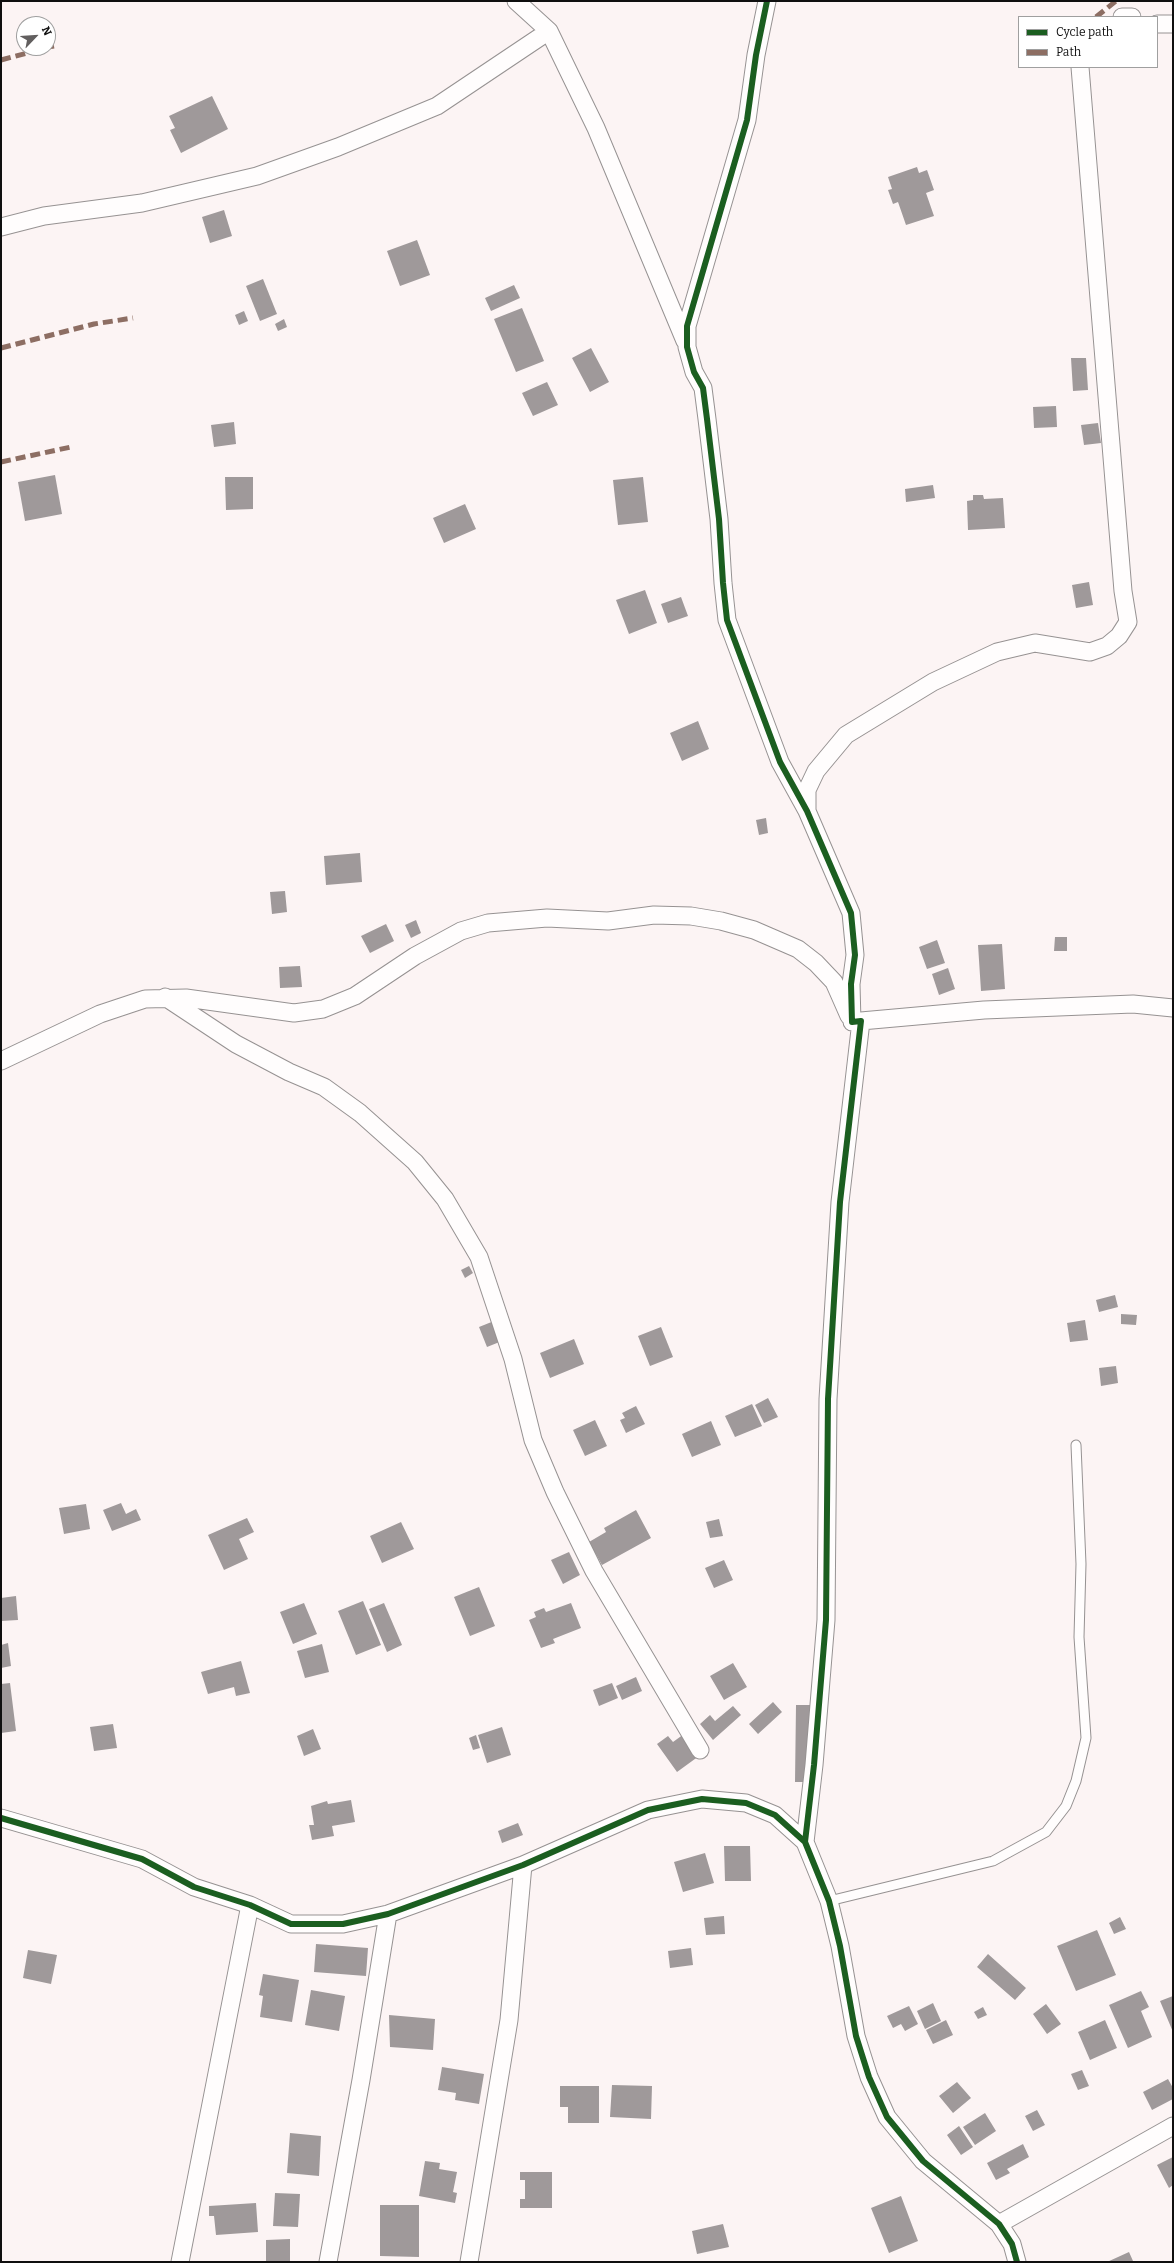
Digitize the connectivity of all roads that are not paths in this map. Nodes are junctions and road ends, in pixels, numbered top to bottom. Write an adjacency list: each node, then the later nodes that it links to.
1 (516, 1): 5 (street)
2 (767, 1): 8 (street)
3 (1158, 24): 4 (street)
4 (1173, 24)
5 (550, 31): 7 (street); 8 (street)
6 (1080, 68): 9 (street)
7 (1, 226)
8 (687, 348): 9 (street)
9 (807, 811): 12 (street)
10 (165, 997): 12 (street); 13 (street); 15 (street)
11 (1173, 1008): 12 (street)
12 (857, 1021): 17 (street)
13 (1, 1061)
14 (1076, 1445): 19 (lane)
15 (700, 1750)
16 (1, 1818): 20 (street)
17 (805, 1842): 18 (street); 19 (street)
18 (523, 1866): 21 (street); 26 (street)
19 (829, 1901): 23 (street)
20 (250, 1905): 21 (street); 24 (street)
21 (388, 1914): 25 (street)
22 (1173, 2126): 23 (street)
23 (999, 2224): 27 (street)
24 (180, 2262)
25 (328, 2262)
26 (469, 2262)
27 (1017, 2262)

